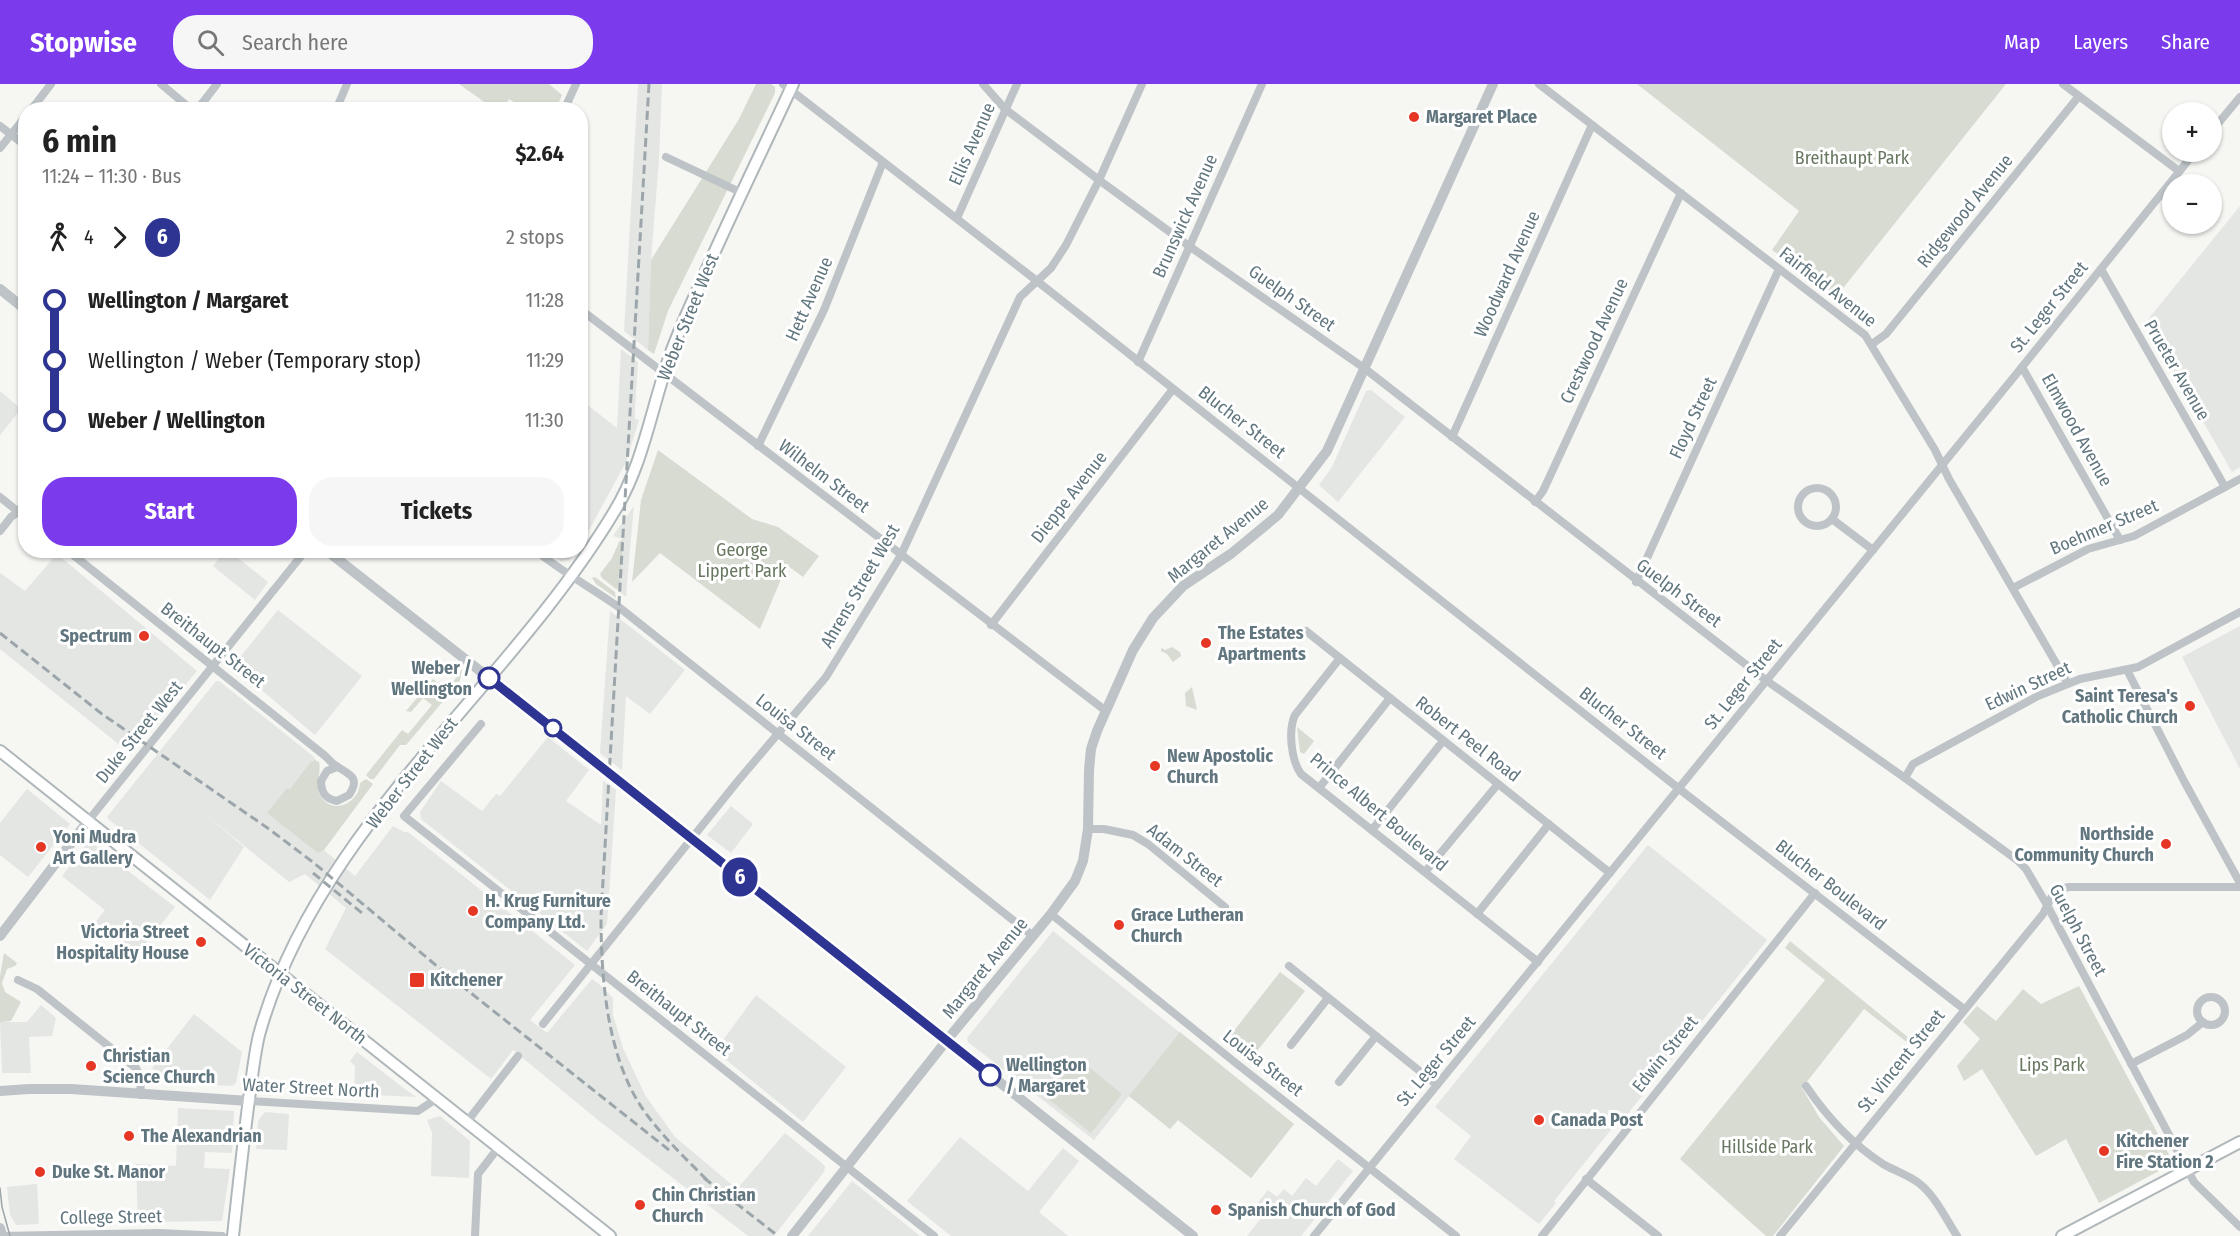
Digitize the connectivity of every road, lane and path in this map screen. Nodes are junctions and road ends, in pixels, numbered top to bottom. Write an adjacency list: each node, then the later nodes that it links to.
1 (51, 84): 16 (street)
2 (161, 84): 17 (street)
3 (218, 84): 18 (street)
4 (347, 84): 19 (street)
5 (576, 84): 20 (street)
6 (983, 84): 21 (street, Guelph Street)
7 (1017, 84): 21 (street, Ellis Avenue)
8 (1142, 84): 33 (street, Ahrens Street West)
9 (1262, 84): 37 (street, Brunswick Avenue)
10 (1493, 84): 47 (street, Margaret Avenue)
11 (1539, 84): 23 (street, Fairfield Avenue)
12 (2063, 84): 14 (street)
13 (789, 86): 30 (street, Blucher Street); 34 (main road, Weber Street West)
14 (2079, 96): 32 (street); 44 (street, Ridgewood Avenue)
15 (2240, 97): 22 (street)
16 (37, 102)
17 (182, 102)
18 (203, 102)
19 (339, 102)
20 (568, 102)
21 (1005, 110): 33 (street, Guelph Street); 36 (street, Ellis Avenue)
22 (2222, 119)
23 (1592, 125): 35 (street, Fairfield Avenue); 50 (street, Woodward Avenue)
24 (0, 126): 26 (street)
25 (18, 126): 26 (street)
26 (11, 134): 27 (street); 28 (street)
27 (18, 140)
28 (0, 148)
29 (666, 157): 34 (street)
30 (883, 162): 36 (street, Blucher Street); 51 (street, Hett Avenue)
31 (2187, 162): 32 (street, St. Leger Street)
32 (2179, 171): 39 (street, St. Leger Street)
33 (1099, 180): 37 (street, Guelph Street); 40 (street, Ahrens Street West)
34 (740, 192): 48 (main road, Weber Street West)
35 (1681, 193): 38 (street, Fairfield Avenue); 57 (street, Crestwood Avenue)
36 (957, 218): 40 (street, Blucher Street)
37 (1190, 246): 45 (street, Brunswick Avenue); 47 (street, Guelph Street)
38 (1779, 269): 44 (street, Fairfield Avenue); 72 (street, Floyd Street)
39 (2101, 269): 46 (street, St. Leger Street); 54 (street, Prueter Avenue)
40 (1037, 281): 45 (street, Blucher Street); 65 (street, Ahrens Street West)
41 (0, 289): 42 (street)
42 (18, 304)
43 (588, 315): 48 (street, Wilhelm Street)
44 (1872, 344): 52 (street, Fairfield Avenue)
45 (1138, 362): 49 (street, Blucher Street)
46 (2022, 367): 52 (street, St. Leger Street); 62 (street, Elmwood Avenue)
47 (1364, 368): 50 (street, Guelph Street); 55 (street, Margaret Avenue)
48 (665, 373): 51 (street, Wilhelm Street); 64 (main road, Weber Street West)
49 (1173, 389): 55 (street, Blucher Street); 75 (street, Dieppe Avenue)
50 (1452, 437): 57 (street, Guelph Street)
51 (758, 446): 65 (street, Wilhelm Street)
52 (1942, 464): 63 (street, St. Leger Street); 73 (street, Fairfield Avenue)
53 (2240, 479): 54 (street, Boehmer Street)
54 (2224, 487): 62 (street, Boehmer Street)
55 (1300, 488): 84 (street, Margaret Avenue); 93 (street, Blucher Street)
56 (0, 497): 58 (street)
57 (1534, 502): 72 (street, Guelph Street)
58 (18, 509)
59 (18, 514): 61 (street)
60 (1832, 519): 60 (street); 63 (street)
61 (0, 531)
62 (2120, 540): 73 (street, Boehmer Street)
63 (1873, 550): 81 (street, St. Leger Street)
64 (588, 552)
65 (901, 555): 75 (street, Wilhelm Street); 86 (street, Ahrens Street West)
66 (77, 558): 78 (street, Breithaupt Street)
67 (300, 558): 78 (street, Duke Street West)
68 (336, 558): 80 (street)
69 (546, 558): 71 (street, Louisa Street)
70 (584, 558): 71 (main road, Weber Street West)
71 (571, 577): 80 (main road, Weber Street West); 86 (street, Louisa Street)
72 (1636, 582): 81 (street, Guelph Street)
73 (2013, 588): 82 (street, Fairfield Avenue)
74 (2240, 612): 79 (street, Edwin Street)
75 (991, 625): 84 (street, Wilhelm Street)
76 (1306, 631): 77 (street, Robert Peel Road)
77 (1340, 658): 83 (street, Robert Peel Road); 92 (street, Prince Albert Boulevard)
78 (213, 667): 89 (street, Breithaupt Street); 95 (street, Duke Street West)
79 (2127, 670): 82 (street, Edwin Street); 102 (street)
80 (489, 678): 99 (street); 113 (main road, Weber Street West)
81 (1767, 681): 90 (street, Guelph Street); 93 (street, St. Leger Street)
82 (2067, 682): 90 (street, Edwin Street)
83 (1390, 698): 87 (street, Robert Peel Road); 92 (street)
84 (1106, 711): 97 (street, Margaret Avenue)
85 (481, 724): 94 (street, Weber Street West)
86 (778, 734): 99 (street, Ahrens Street West); 109 (street, Louisa Street)
87 (1443, 741): 91 (street, Robert Peel Road); 98 (street)
88 (0, 751): 95 (main road, Victoria Street North)
89 (337, 767): 89 (street, Breithaupt Street)
90 (1905, 778): 104 (street, Guelph Street)
91 (1498, 784): 96 (street, Robert Peel Road); 100 (street)
92 (1319, 788): 98 (street, Prince Albert Boulevard)
93 (1678, 788): 101 (street, St. Leger Street); 103 (street, Blucher Boulevard)
94 (404, 816): 111 (street, Breithaupt Street)
95 (88, 821): 108 (street, Duke Street West); 113 (main road, Victoria Street North)
96 (1549, 824): 101 (street, Robert Peel Road); 107 (street)
97 (1088, 829): 105 (street, Adam Street); 106 (street, Margaret Avenue)
98 (1372, 830): 100 (street, Prince Albert Boulevard)
99 (692, 838): 111 (street, Ahrens Street West); 120 (street)
100 (1425, 872): 107 (street, Prince Albert Boulevard)
101 (1610, 873): 110 (street, St. Leger Street)
102 (2240, 885): 104 (street, St. Vincent Street)
103 (1815, 893): 116 (street, Blucher Boulevard); 138 (street, Edwin Street)
104 (2047, 905): 116 (street, St. Vincent Street); 123 (street, Guelph Street)
105 (1225, 907)
106 (1051, 914): 109 (street, Margaret Avenue); 136 (street, Louisa Street)
107 (1477, 914): 110 (street, Prince Albert Boulevard)
108 (0, 936)
109 (1033, 936): 120 (street, Margaret Avenue)
110 (1538, 962): 125 (street, St. Leger Street)
111 (591, 965): 118 (street, Ahrens Street West); 135 (street, Breithaupt Street)
112 (1289, 966): 115 (street)
113 (281, 975): 129 (main road, Victoria Street North); 130 (main road, Weber Street West)
114 (18, 980): 128 (street)
115 (1328, 998): 119 (street); 121 (street)
116 (1964, 1009): 133 (street, St. Vincent Street)
117 (2202, 1023): 123 (street)
118 (543, 1024)
119 (1376, 1036): 124 (street); 125 (street)
120 (947, 1040): 135 (street, Margaret Avenue); 148 (street)
121 (1291, 1045)
122 (518, 1056): 131 (street)
123 (2131, 1064): 137 (street, Guelph Street)
124 (1339, 1082)
125 (1437, 1085): 136 (street, St. Leger Street)
126 (1806, 1086): 133 (street)
127 (0, 1091): 128 (street, Water Street North)
128 (141, 1095): 130 (street, Water Street North)
129 (436, 1099): 130 (street, Water Street North); 131 (main road, Victoria Street North)
130 (249, 1101): 144 (main road, Weber Street West)
131 (466, 1123): 134 (main road, Victoria Street North)
132 (2240, 1142): 137 (main road)
133 (1856, 1143): 153 (street, St. Vincent Street); 154 (street)
134 (498, 1148): 145 (street); 146 (main road, Victoria Street North)
135 (846, 1167): 141 (street, Margaret Avenue); 147 (street, Breithaupt Street)
136 (1369, 1168): 149 (street, St. Leger Street); 150 (street, Louisa Street)
137 (2187, 1170): 139 (street, Guelph Street); 155 (main road)
138 (1586, 1179): 151 (street, Edwin Street); 152 (street)
139 (2240, 1227)
140 (0, 1228): 142 (street)
141 (793, 1235)
142 (1, 1236): 143 (street, College Street)
143 (222, 1236)
144 (233, 1236)
145 (475, 1236)
146 (610, 1236)
147 (934, 1236)
148 (1193, 1236)
149 (1314, 1236)
150 (1455, 1236)
151 (1542, 1236)
152 (1658, 1236)
153 (1780, 1236)
154 (1958, 1236)
155 (2062, 1236)

